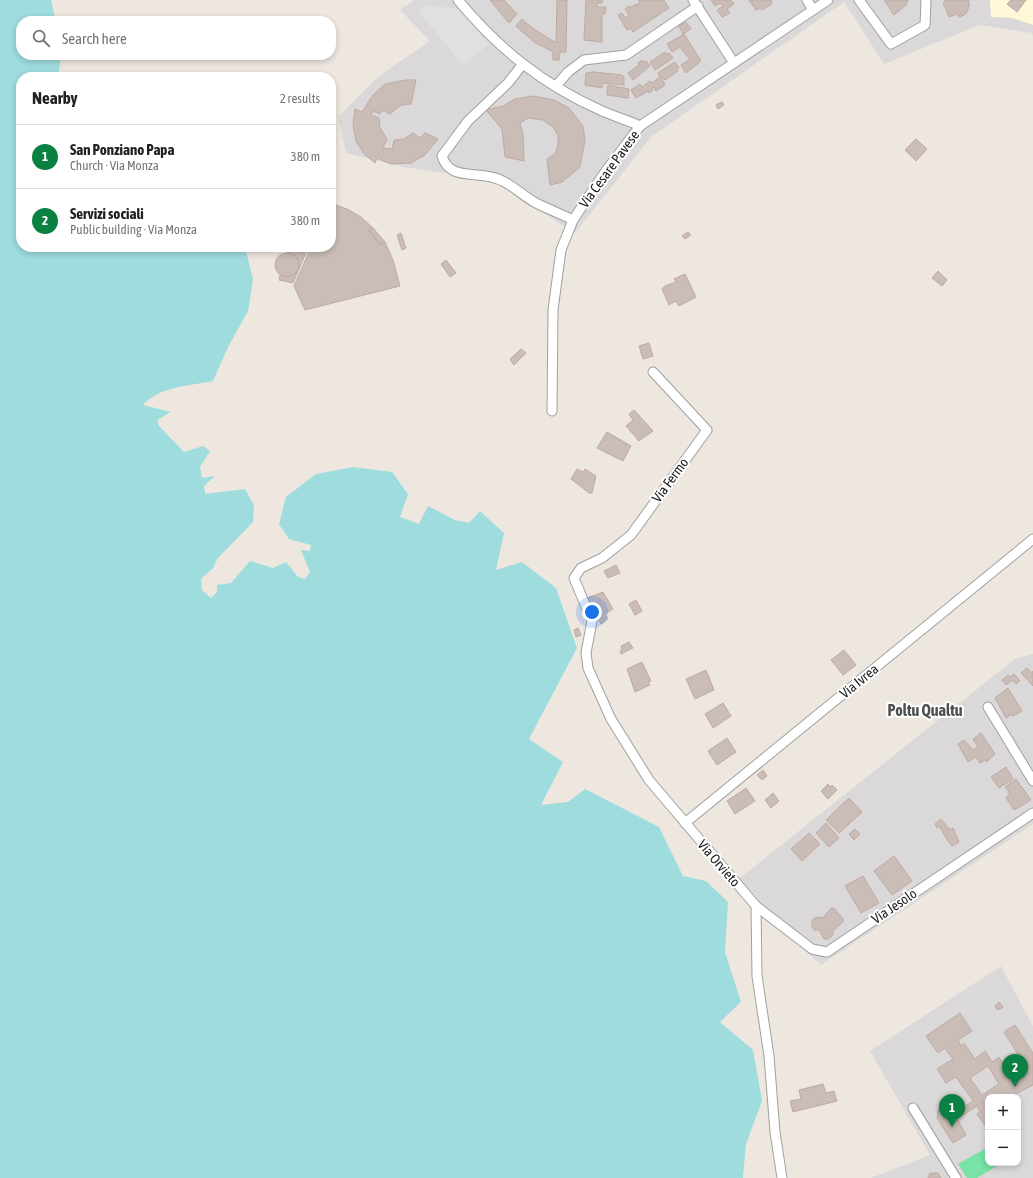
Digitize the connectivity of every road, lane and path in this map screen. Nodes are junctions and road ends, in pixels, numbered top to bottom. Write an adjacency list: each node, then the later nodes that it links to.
1 (458, 0): 9 (street)
2 (807, 0): 7 (street)
3 (828, 0): 7 (street, Via Cesare Pavese)
4 (859, 0): 5 (street)
5 (926, 0)
6 (695, 3): 8 (street); 10 (street)
7 (813, 10): 8 (street, Via Cesare Pavese)
8 (734, 63): 11 (street, Via Cesare Pavese)
9 (522, 65): 10 (street); 12 (street)
10 (556, 86): 11 (street)
11 (640, 126): 12 (street, Via Cesare Pavese)
12 (573, 220): 14 (street, Via Cesare Pavese)
13 (653, 372): 16 (street, Via Fermo)
14 (552, 411)
15 (1033, 539): 20 (street, Via Ivrea)
16 (574, 578): 20 (street, Via Orvieto)
17 (988, 707): 18 (street)
18 (1033, 781)
19 (1033, 813): 21 (street, Via Jesolo)
20 (685, 823): 21 (street, Via Orvieto)
21 (756, 906): 23 (street)
22 (913, 1108): 26 (street)
23 (775, 1132): 24 (street); 25 (street)
24 (775, 1178)
25 (782, 1178)
26 (956, 1178)

